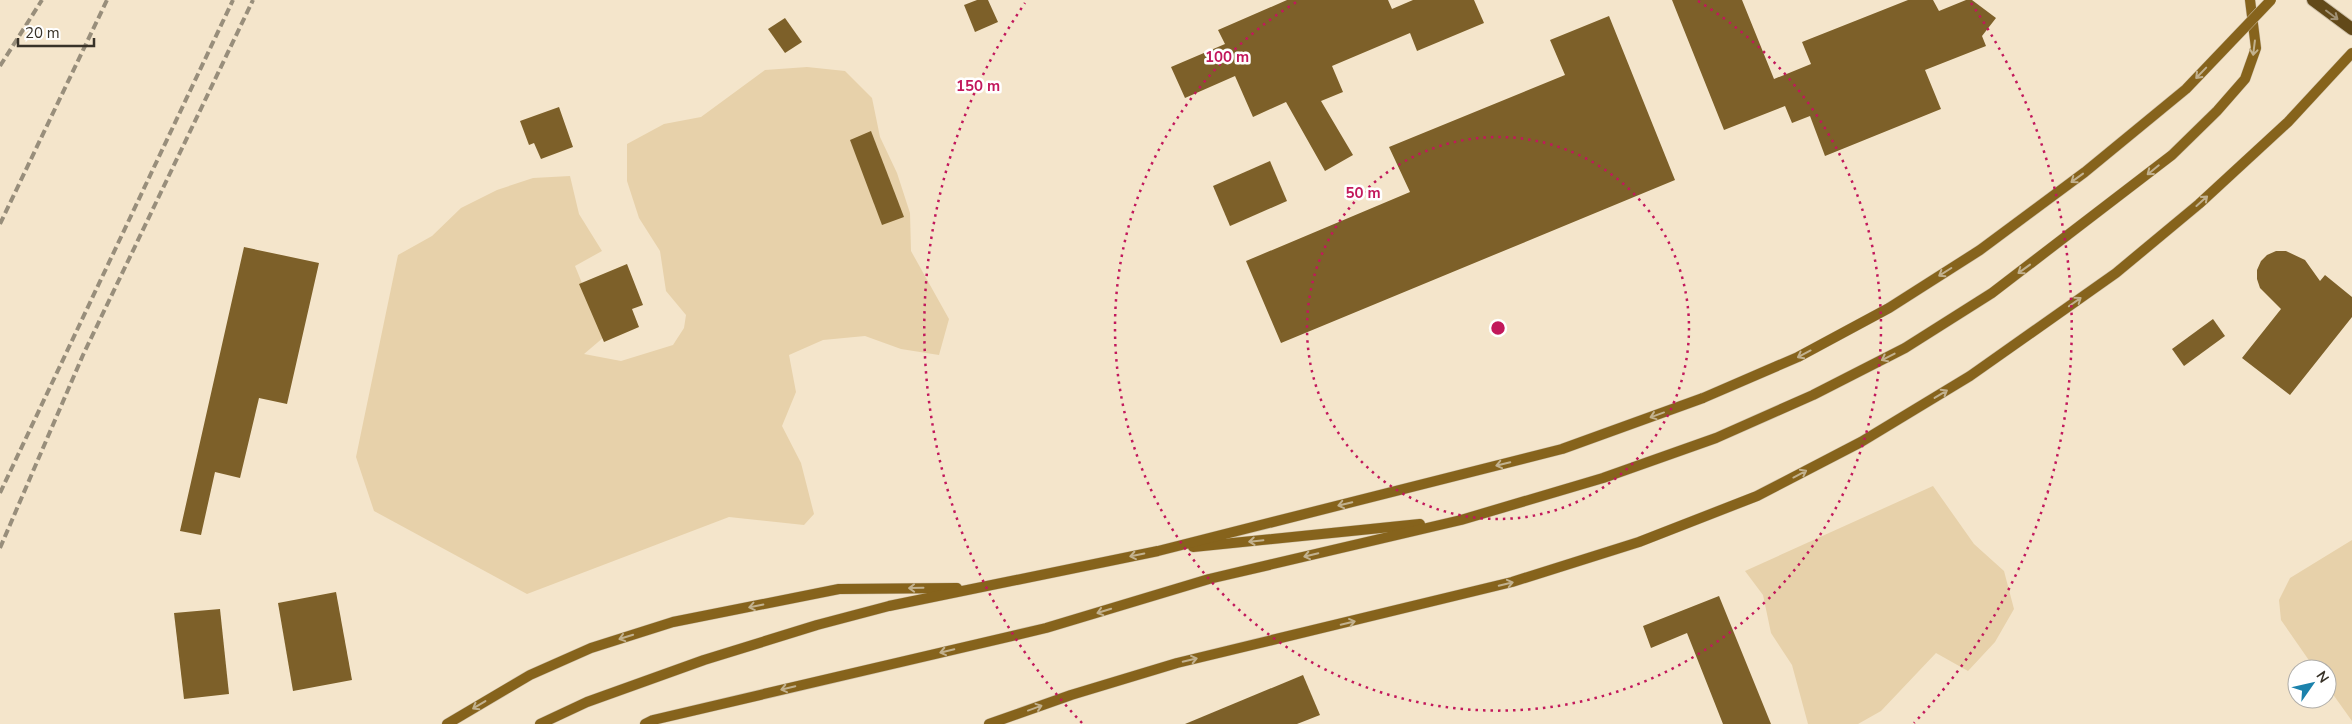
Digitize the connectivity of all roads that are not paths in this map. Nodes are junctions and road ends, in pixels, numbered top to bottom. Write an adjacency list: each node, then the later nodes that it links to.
1 (2250, 0): 6 (main road, one-way to 6)
2 (2271, 0): 7 (main road, one-way to 7, bridge)
3 (2313, 0): 4 (main road, one-way to 4)
4 (2352, 29)
5 (2352, 53): 12 (main road, one-way to 5)
6 (1461, 520): 7 (main road, one-way to 7); 11 (main road, one-way to 11)
7 (1158, 551): 8 (main road, one-way to 8)
8 (983, 587): 9 (main road, one-way to 9); 10 (main road)
9 (447, 724)
10 (540, 724)
11 (645, 724)
12 (989, 724)

